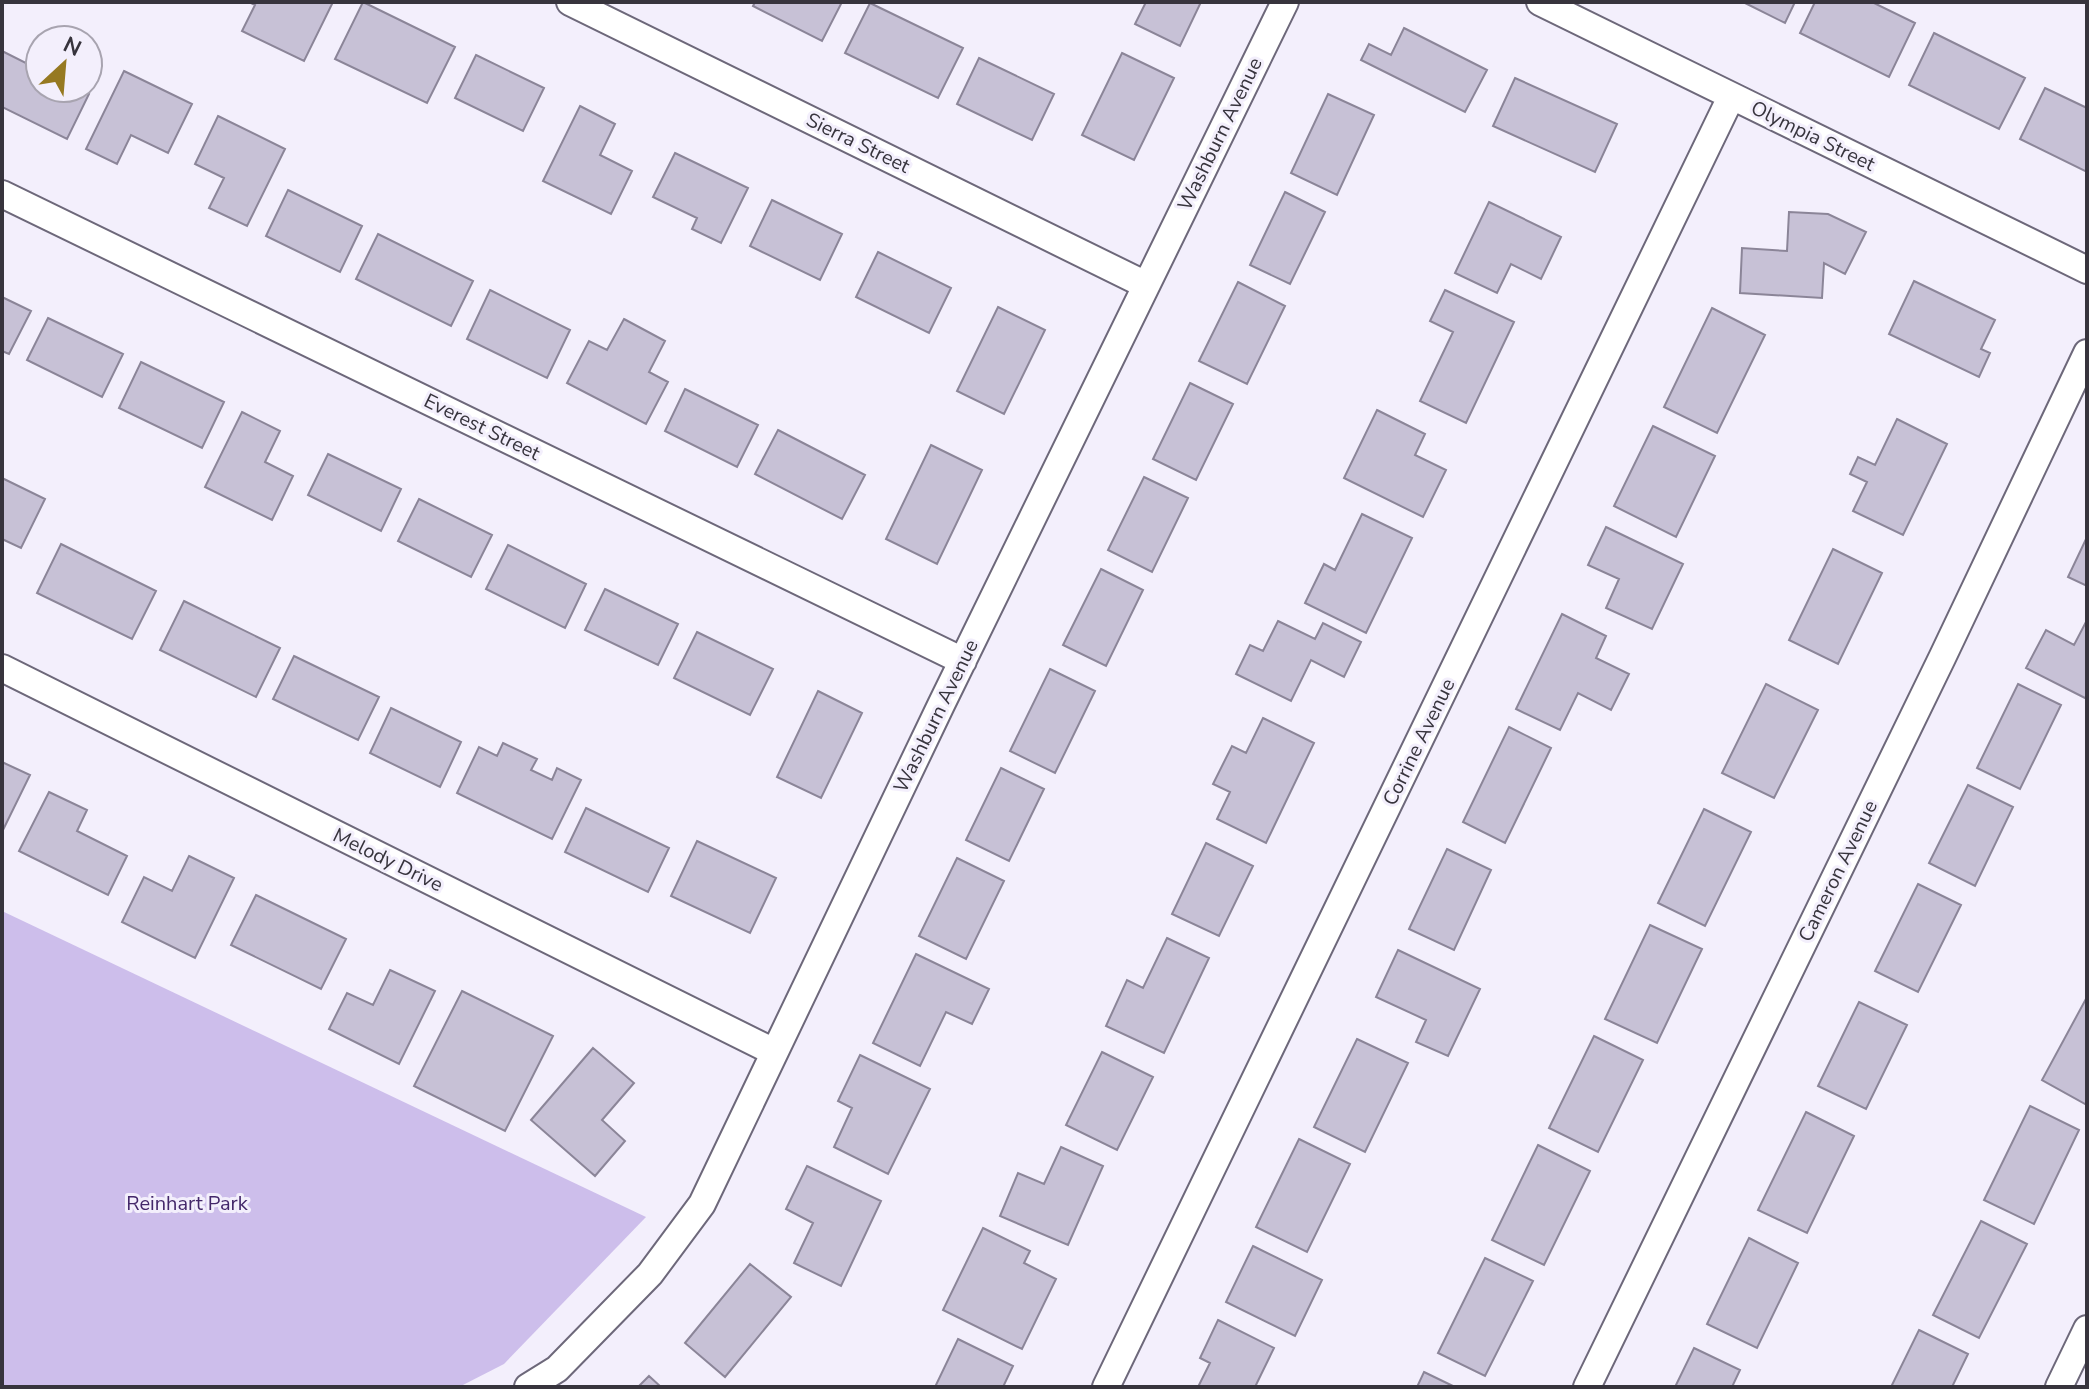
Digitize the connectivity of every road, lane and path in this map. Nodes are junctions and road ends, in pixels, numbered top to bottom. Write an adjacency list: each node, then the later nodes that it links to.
1 (570, 2): 7 (street, Sierra Street)
2 (1285, 2): 7 (street, Washburn Avenue)
3 (1540, 2): 4 (street, Olympia Street)
4 (1731, 97): 6 (street, Olympia Street); 14 (street, Corrine Avenue)
5 (2, 194): 9 (street, Everest Street)
6 (2087, 270)
7 (1146, 285): 9 (street, Washburn Avenue)
8 (2087, 353): 15 (street, Cameron Avenue)
9 (963, 661): 11 (street, Washburn Avenue)
10 (2, 668): 11 (street, Melody Drive)
11 (774, 1052): 13 (street, Washburn Avenue)
12 (2087, 1329): 16 (street)
13 (528, 1387)
14 (1106, 1387)
15 (1587, 1387)
16 (2059, 1387)

